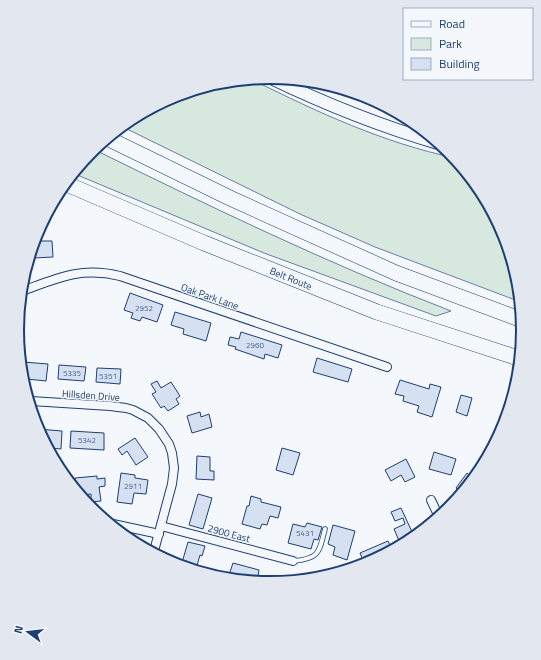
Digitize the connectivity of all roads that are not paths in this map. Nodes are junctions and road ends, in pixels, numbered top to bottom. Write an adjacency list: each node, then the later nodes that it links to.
1 (284, 84): 2 (street)
2 (427, 140)
3 (113, 141): 6 (highway)
4 (71, 186): 7 (highway, Belt Route)
5 (28, 289): 8 (street, Oak Park Lane)
6 (516, 318)
7 (515, 357)
8 (387, 367)
9 (35, 402): 13 (street, Hillsden Drive)
10 (431, 500): 11 (street)
11 (437, 512)
12 (119, 525): 15 (street)
13 (161, 526): 15 (street, Hillsden Drive); 17 (street, 2900 East)
14 (325, 529): 17 (lane)
15 (159, 534): 16 (street, Hillsden Drive)
16 (155, 548)
17 (293, 561)

